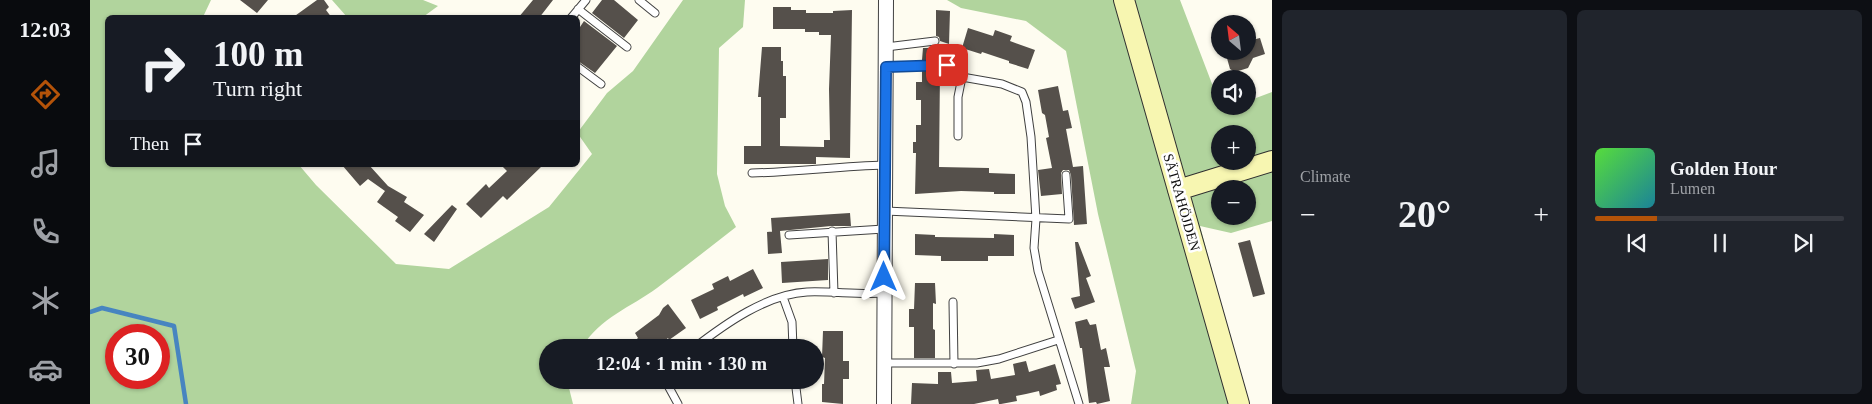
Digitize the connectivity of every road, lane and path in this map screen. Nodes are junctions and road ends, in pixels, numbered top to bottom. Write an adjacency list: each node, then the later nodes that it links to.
1 (586, 0): 5 (lane)
2 (639, 0): 6 (lane)
3 (886, 0): 10 (street)
4 (1124, 0): 20 (street, SÄTRAHÖJDEN)
5 (578, 9): 7 (lane); 9 (lane)
6 (656, 13)
7 (573, 15)
8 (935, 41): 10 (lane)
9 (627, 47)
10 (886, 47): 11 (street)
11 (886, 67): 13 (lane); 17 (street)
12 (580, 68): 14 (lane)
13 (962, 78): 15 (lane); 22 (lane)
14 (601, 84)
15 (958, 136)
16 (1272, 161): 20 (street)
17 (885, 165): 18 (lane); 21 (street)
18 (752, 173)
19 (1066, 176): 22 (lane)
20 (1178, 190): 41 (street, SÄTRAHÖJDEN)
21 (885, 211): 22 (lane); 23 (street)
22 (1036, 219): 32 (lane)
23 (884, 229): 24 (lane); 27 (street)
24 (832, 231): 25 (lane); 26 (lane)
25 (789, 235)
26 (834, 293): 27 (lane); 28 (lane)
27 (885, 293): 33 (street)
28 (783, 296): 30 (lane); 31 (lane)
29 (953, 302): 34 (lane)
30 (706, 339)
31 (793, 339)
32 (1058, 340): 34 (lane); 40 (lane)
33 (883, 363): 34 (lane); 37 (street)
34 (954, 364)
35 (670, 389): 38 (lane)
36 (796, 389): 39 (lane)
37 (885, 403)
38 (678, 404)
39 (798, 404)
40 (1079, 404)
41 (1240, 404)

